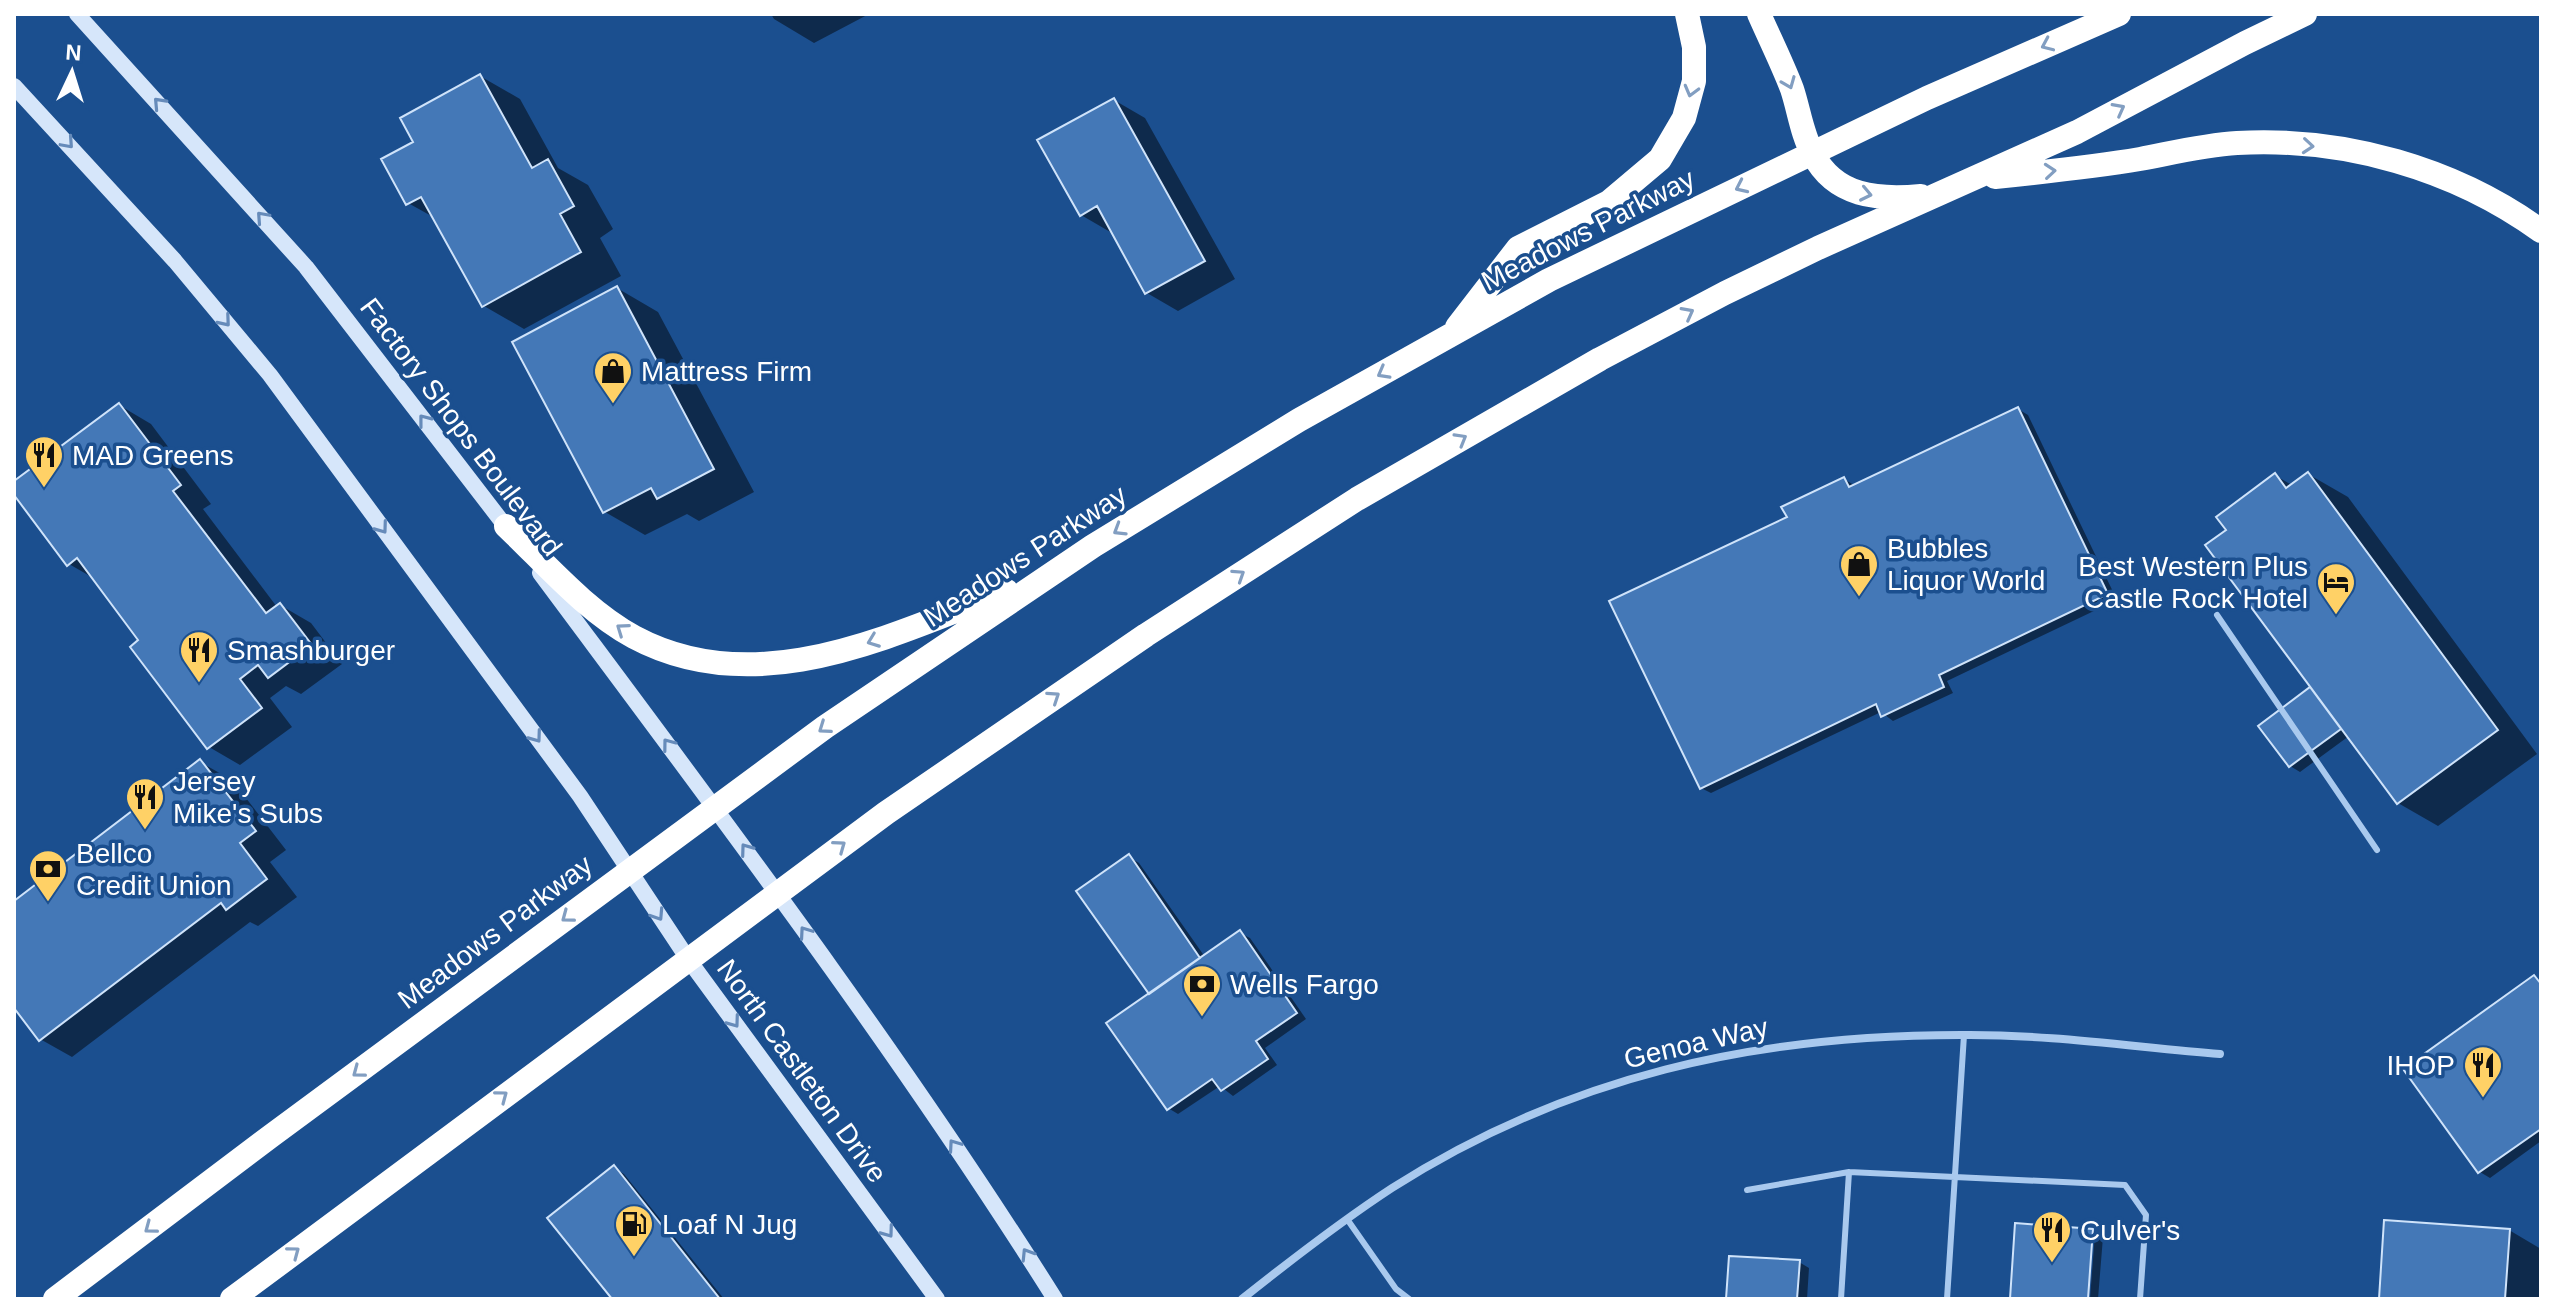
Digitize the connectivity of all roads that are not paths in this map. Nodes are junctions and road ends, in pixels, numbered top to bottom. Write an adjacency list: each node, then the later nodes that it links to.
1 (77, 14): 12 (main road, Factory Shops Boulevard, one-way to 1)
2 (1687, 14): 11 (highway, one-way to 11)
3 (1759, 14): 7 (highway, one-way to 7)
4 (2119, 14): 7 (highway, Meadows Parkway, one-way to 7)
5 (2305, 14): 8 (highway, one-way to 5)
6 (14, 86): 17 (main road, one-way to 17)
7 (1812, 154): 9 (highway, one-way to 9); 11 (highway, Meadows Parkway, one-way to 11)
8 (1973, 179): 9 (highway); 10 (highway, one-way to 10)
9 (1935, 195): 18 (highway, one-way to 9)
10 (2541, 231)
11 (1451, 335): 13 (highway, Meadows Parkway, one-way to 13)
12 (506, 526): 13 (highway, one-way to 12); 15 (main road, Factory Shops Boulevard, one-way to 12)
13 (1051, 574): 15 (highway, Meadows Parkway, one-way to 15)
14 (2217, 615): 16 (lane)
15 (715, 807): 17 (highway, Meadows Parkway); 18 (main road, Factory Shops Boulevard, one-way to 15)
16 (2377, 850)
17 (629, 870): 19 (main road, North Castleton Drive, one-way to 19); 26 (highway, Meadows Parkway, one-way to 26)
18 (777, 892): 19 (highway); 29 (main road, one-way to 18)
19 (688, 959): 27 (highway, one-way to 19); 28 (main road, North Castleton Drive, one-way to 28)
20 (1964, 1035): 21 (street, Genoa Way); 23 (lane); 25 (street, Genoa Way)
21 (2220, 1054)
22 (1849, 1172): 23 (lane); 24 (lane); 32 (lane)
23 (1956, 1177): 33 (lane); 34 (lane)
24 (1747, 1190)
25 (1347, 1219): 30 (street, Genoa Way); 31 (lane)
26 (55, 1299)
27 (232, 1299)
28 (937, 1299)
29 (1055, 1299)
30 (1242, 1299)
31 (1409, 1299)
32 (1841, 1299)
33 (1947, 1299)
34 (2140, 1299)

